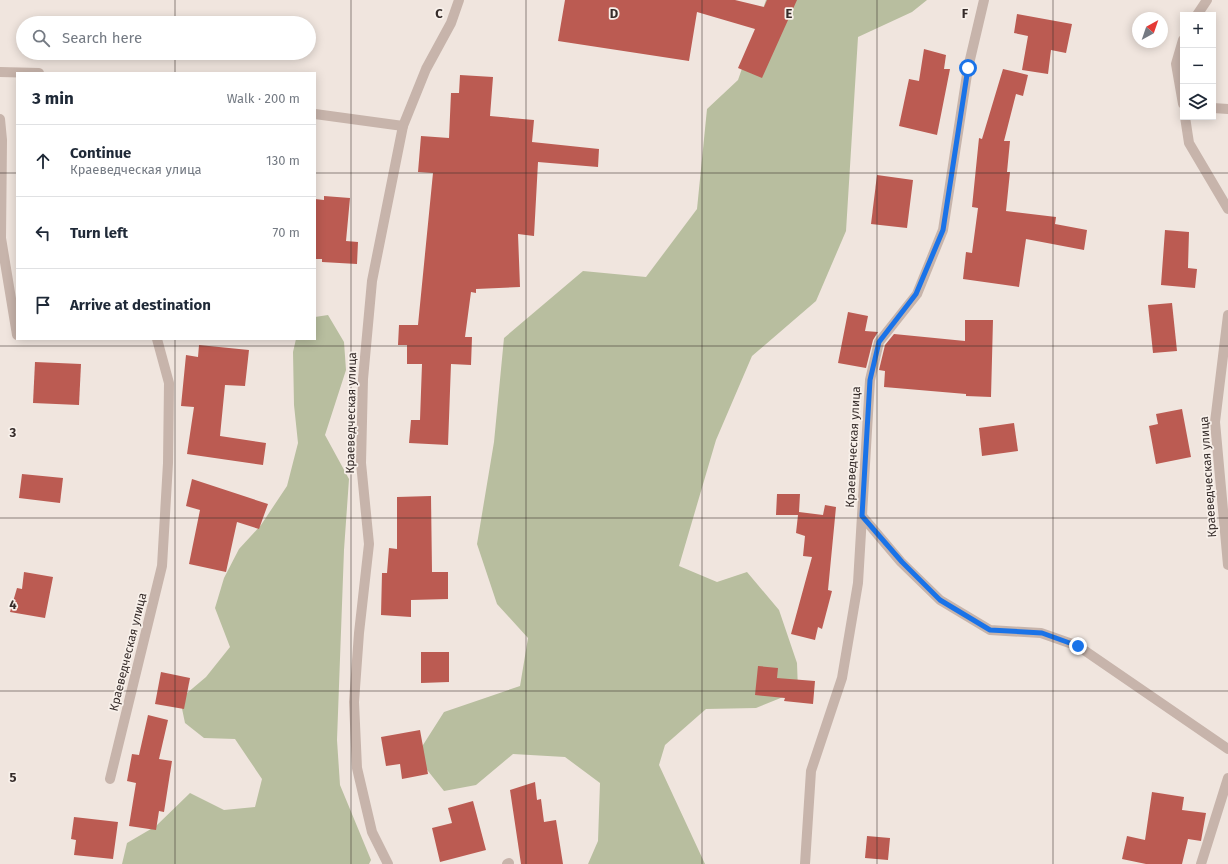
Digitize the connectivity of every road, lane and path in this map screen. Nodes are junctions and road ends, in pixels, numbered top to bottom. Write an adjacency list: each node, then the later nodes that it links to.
1 (459, 0): 14 (street, Краеведческая улица)
2 (984, 0): 19 (street, Краеведческая улица)
3 (1206, 1): 4 (street)
4 (1199, 12)
5 (1181, 48): 8 (street)
6 (0, 72): 7 (street)
7 (16, 72)
8 (1180, 87)
9 (1216, 108): 10 (street)
10 (1228, 109)
11 (316, 114): 14 (street)
12 (0, 120): 17 (street)
13 (1185, 120): 15 (street)
14 (403, 126): 24 (street, Краеведческая улица)
15 (1228, 209)
16 (1228, 316): 20 (street, Краеведческая улица)
17 (16, 329)
18 (157, 340): 23 (street, Краеведческая улица)
19 (862, 516): 21 (street); 25 (street, Краеведческая улица)
20 (1228, 565)
21 (1228, 749)
22 (1228, 778): 26 (street)
23 (110, 779)
24 (388, 864)
25 (805, 864)
26 (1201, 864)

